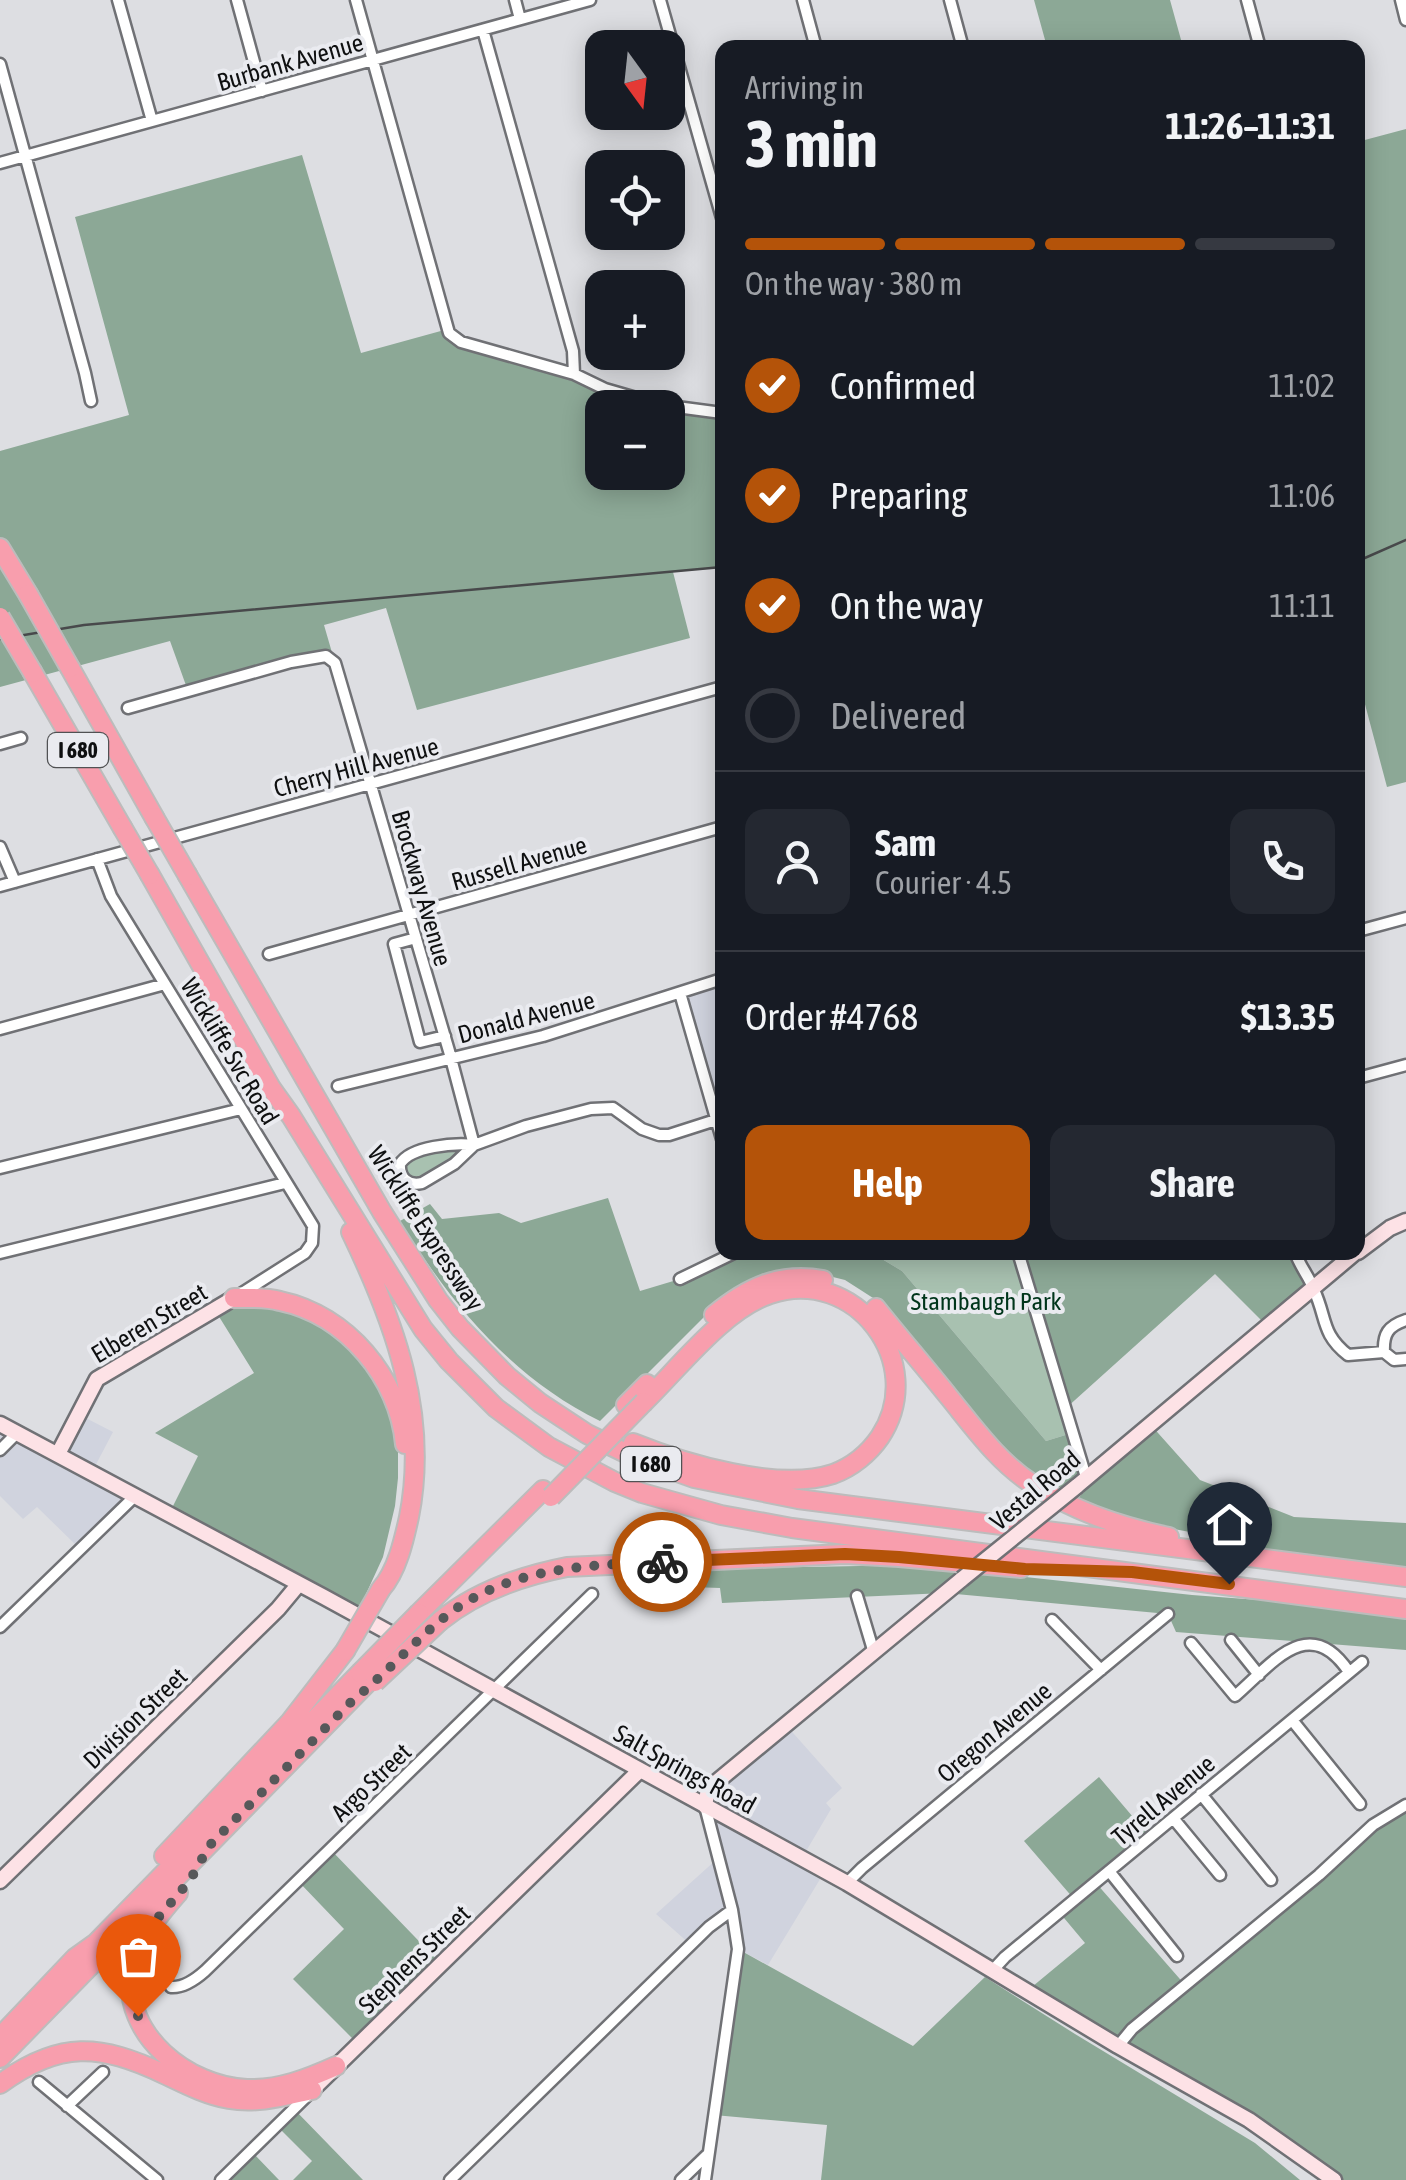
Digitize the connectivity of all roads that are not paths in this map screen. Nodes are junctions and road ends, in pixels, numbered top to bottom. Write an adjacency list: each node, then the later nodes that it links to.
1 (118, 0): 20 (street)
2 (237, 0): 19 (street)
3 (356, 0): 17 (street)
4 (515, 0): 11 (street)
5 (590, 0): 11 (street, Burbank Avenue)
6 (660, 0): 23 (street)
7 (803, 0): 14 (street)
8 (950, 0): 15 (street)
9 (1247, 0): 16 (street)
10 (1401, 0): 12 (street)
11 (520, 19): 13 (street, Burbank Avenue)
12 (1406, 20)
13 (484, 30): 17 (street, Burbank Avenue); 24 (street)
14 (814, 40)
15 (961, 40)
16 (1258, 40)
17 (373, 60): 19 (street, Burbank Avenue); 24 (street)
18 (0, 64): 21 (street)
19 (262, 91): 20 (street, Burbank Avenue)
20 (152, 122): 21 (street, Burbank Avenue)
21 (26, 156): 22 (street, Burbank Avenue); 25 (street)
22 (0, 164)
23 (715, 193)
24 (574, 374): 26 (street)
25 (90, 401)
26 (715, 411)
27 (0, 548): 68 (highway, Wickliffe Expressway / I 680, bridge)
28 (0, 617): 53 (highway, I 680, bridge)
29 (715, 689): 33 (street, Cherry Hill Avenue)
30 (128, 708): 33 (street, Brockway Avenue)
31 (21, 738): 32 (street)
32 (0, 744)
33 (370, 784): 36 (street, Cherry Hill Avenue); 39 (street, Brockway Avenue)
34 (715, 829): 39 (street, Russell Avenue)
35 (0, 847): 37 (street)
36 (97, 860): 37 (street, Cherry Hill Avenue); 45 (street, Wickliffe Svc Road)
37 (15, 882): 38 (street, Cherry Hill Avenue)
38 (0, 886)
39 (409, 914): 42 (street, Brockway Avenue); 43 (street, Russell Avenue)
40 (1406, 918): 41 (street)
41 (1365, 930)
42 (416, 938): 48 (street, Brockway Avenue); 48 (street)
43 (269, 954)
44 (715, 981): 46 (street, Donald Avenue)
45 (164, 984): 47 (street); 55 (street, Wickliffe Svc Road)
46 (680, 992): 49 (street, Donald Avenue); 54 (street)
47 (0, 1029)
48 (445, 1036): 49 (street, Brockway Avenue)
49 (451, 1058): 52 (street, Donald Avenue); 57 (street, Brockway Avenue)
50 (1406, 1066): 51 (street)
51 (1365, 1076)
52 (338, 1086)
53 (271, 1088): 83 (highway, I 680); 86 (highway)
54 (715, 1103)
55 (241, 1109): 58 (street); 59 (street, Wickliffe Svc Road)
56 (715, 1120): 57 (street)
57 (474, 1145): 57 (street)
58 (0, 1168)
59 (286, 1183): 62 (street); 63 (street, Wickliffe Svc Road)
60 (1406, 1221): 61 (street, Vestal Road)
61 (1365, 1246)
62 (0, 1254)
63 (296, 1259): 71 (street, Elberen Street)
64 (720, 1260): 69 (street)
65 (1020, 1260): 80 (street)
66 (1298, 1260): 70 (street)
67 (1347, 1260): 70 (street, Vestal Road)
68 (416, 1266): 75 (highway); 82 (highway, Wickliffe Expressway / I 680)
69 (680, 1280)
70 (1314, 1288): 73 (street); 80 (street, Vestal Road)
71 (234, 1298): 79 (street, Elberen Street); 86 (highway)
72 (1406, 1320): 73 (street)
73 (1384, 1352): 74 (street)
74 (1406, 1359)
75 (635, 1404): 82 (highway); 91 (highway)
76 (0, 1424): 77 (street, Salt Springs Road)
77 (18, 1432): 78 (street); 79 (street, Salt Springs Road)
78 (0, 1450)
79 (58, 1454): 81 (street, Salt Springs Road)
80 (1081, 1481): 96 (street, Vestal Road, bridge)
81 (135, 1496): 85 (street, Salt Springs Road); 93 (street)
82 (1226, 1555): 84 (highway, Wickliffe Expressway / I 680)
83 (1132, 1572): 89 (highway, I 680); 91 (highway)
84 (1406, 1576)
85 (298, 1585): 102 (street, Salt Springs Road); 114 (street, Division Street)
86 (381, 1588): 118 (highway, bridge)
87 (592, 1594): 102 (street, Argo Street)
88 (857, 1596): 96 (street)
89 (1406, 1609)
90 (1168, 1614): 98 (street, Oregon Avenue)
91 (430, 1617): 101 (highway, bridge)
92 (1052, 1620): 98 (street)
93 (0, 1627)
94 (1231, 1640): 100 (street)
95 (1191, 1643): 100 (street)
96 (874, 1653): 108 (street, Vestal Road)
97 (1362, 1662): 99 (street, Tyrell Avenue)
98 (1101, 1670): 115 (street, Oregon Avenue)
99 (1349, 1672): 100 (street); 103 (street, Tyrell Avenue)
100 (1260, 1675)
101 (369, 1679): 110 (highway); 118 (highway)
102 (493, 1690): 104 (street, Salt Springs Road); 120 (street, Argo Street)
103 (1292, 1720): 105 (street, Tyrell Avenue); 106 (street)
104 (639, 1771): 108 (street, Salt Springs Road); 124 (street, Stephens Street)
105 (1202, 1794): 109 (street, Tyrell Avenue); 113 (street)
106 (1360, 1804)
107 (1406, 1805): 122 (street)
108 (704, 1806): 115 (street, Salt Springs Road); 116 (street)
109 (1173, 1818): 111 (street, Tyrell Avenue); 112 (street)
110 (206, 1849): 123 (highway); 124 (highway)
111 (1108, 1872): 117 (street); 119 (street, Tyrell Avenue)
112 (1220, 1875)
113 (1271, 1880)
114 (0, 1881)
115 (847, 1884): 119 (street, Salt Springs Road)
116 (732, 1910): 130 (street); 133 (street)
117 (1177, 1956)
118 (75, 1958): 121 (highway)
119 (992, 1971): 122 (street, Salt Springs Road)
120 (172, 1987)
121 (0, 2037)
122 (1118, 2046): 136 (street, Salt Springs Road)
123 (0, 2058)
124 (336, 2066): 128 (street, Stephens Street)
125 (103, 2072): 129 (street)
126 (39, 2082): 129 (street)
127 (0, 2084): 128 (highway)
128 (312, 2090): 132 (street, Stephens Street)
129 (67, 2106): 131 (street)
130 (708, 2154): 134 (street); 135 (street)
131 (157, 2180)
132 (221, 2180)
133 (450, 2180)
134 (681, 2180)
135 (705, 2180)
136 (1334, 2180)

